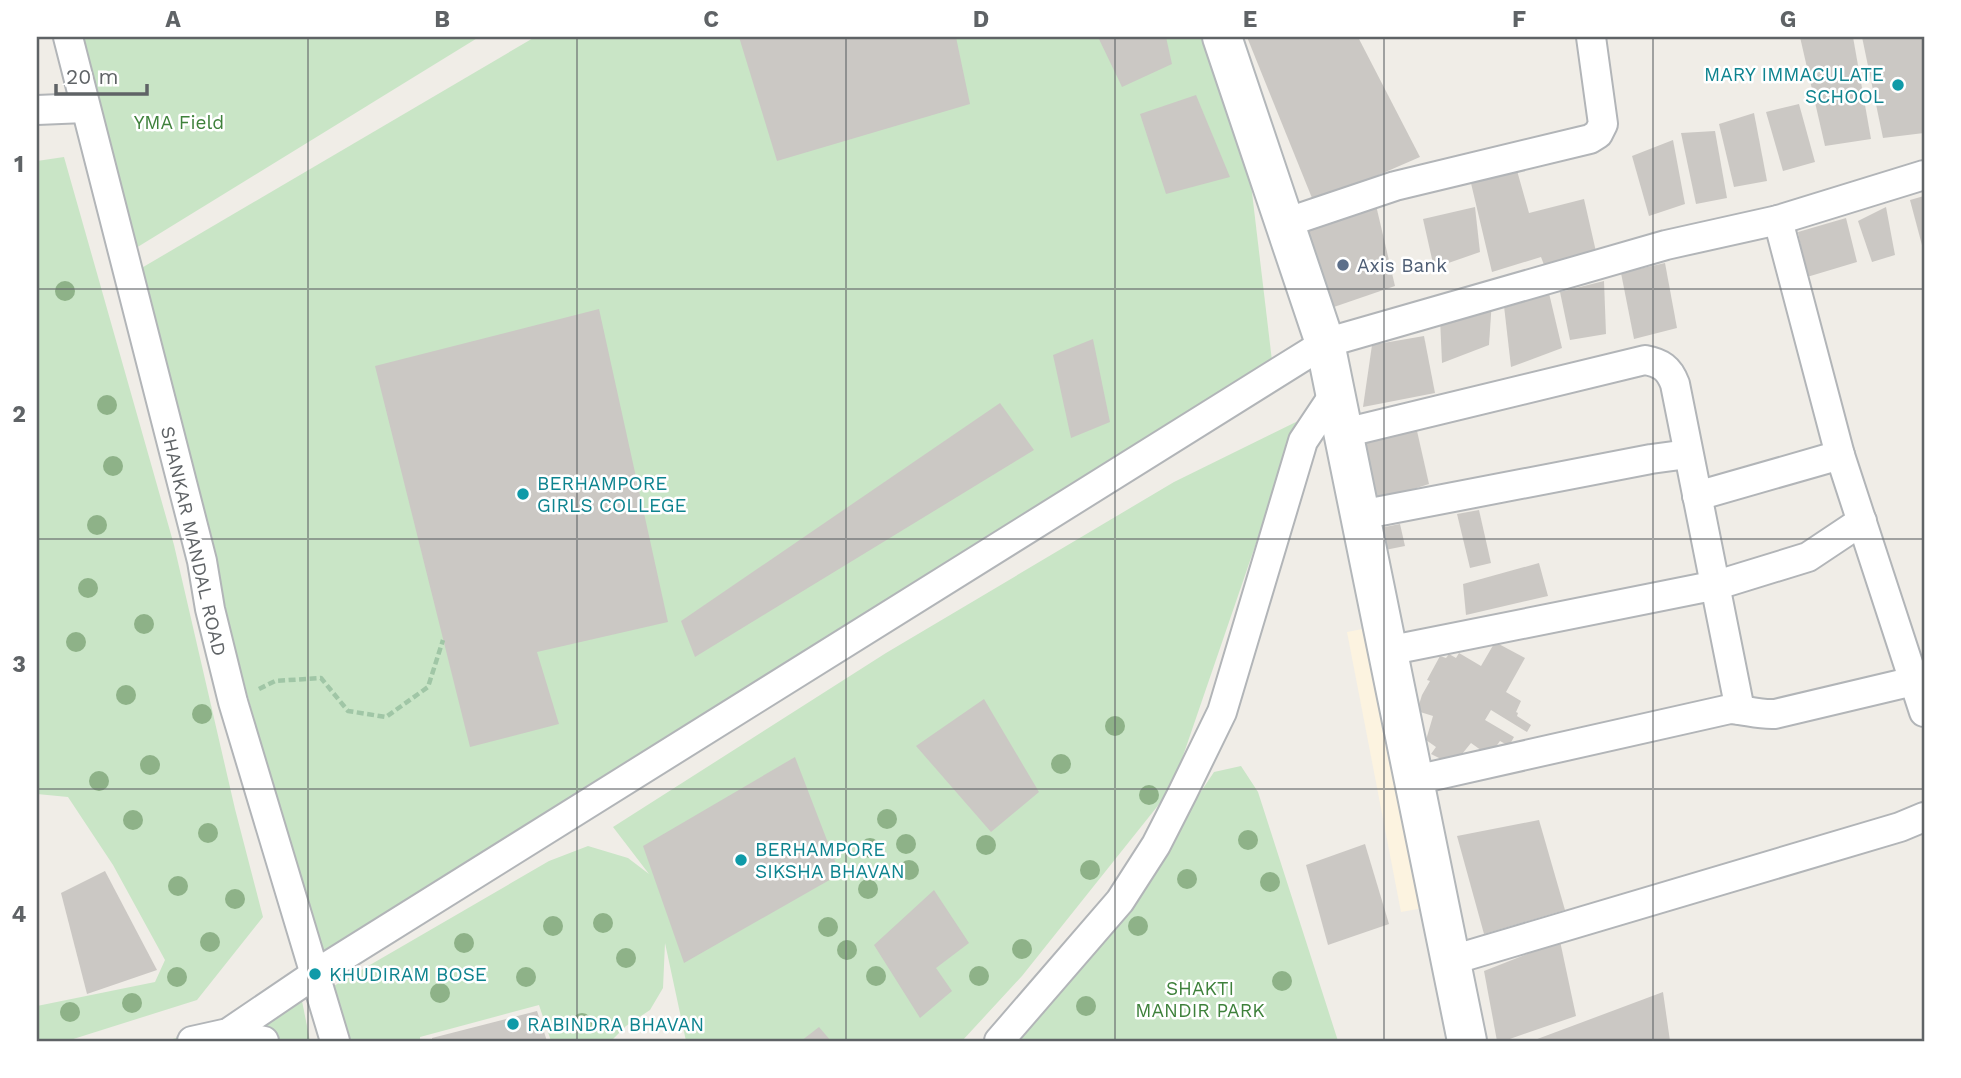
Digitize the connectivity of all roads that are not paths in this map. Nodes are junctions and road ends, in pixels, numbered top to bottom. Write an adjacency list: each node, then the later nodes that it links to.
1 (68, 37): 4 (street, SHANKAR MANDAL ROAD)
2 (1222, 37): 8 (street)
3 (1591, 37): 8 (street)
4 (85, 108): 5 (street); 25 (street, SHANKAR MANDAL ROAD)
5 (37, 110)
6 (1924, 175): 7 (street)
7 (1778, 220): 9 (street); 13 (street)
8 (1285, 223): 9 (street)
9 (1325, 343): 10 (street); 25 (street)
10 (1335, 393): 11 (street); 30 (street)
11 (1344, 433): 12 (street); 15 (street)
12 (1688, 454): 14 (street); 15 (street)
13 (1840, 455): 14 (street); 16 (street)
14 (1697, 496): 17 (street)
15 (1360, 515): 18 (street)
16 (1862, 521): 17 (street); 19 (street)
17 (1717, 585): 18 (street); 20 (street)
18 (1387, 651): 22 (street)
19 (1914, 681): 20 (street); 21 (street)
20 (1740, 710): 22 (street)
21 (1924, 712)
22 (1415, 780): 24 (street)
23 (1924, 817): 24 (street)
24 (1452, 960): 31 (street)
25 (315, 974): 26 (street); 29 (street, SHANKAR MANDAL ROAD)
26 (228, 1033): 27 (street); 28 (street)
27 (192, 1041)
28 (264, 1041)
29 (335, 1041)
30 (999, 1041)
31 (1467, 1041)

